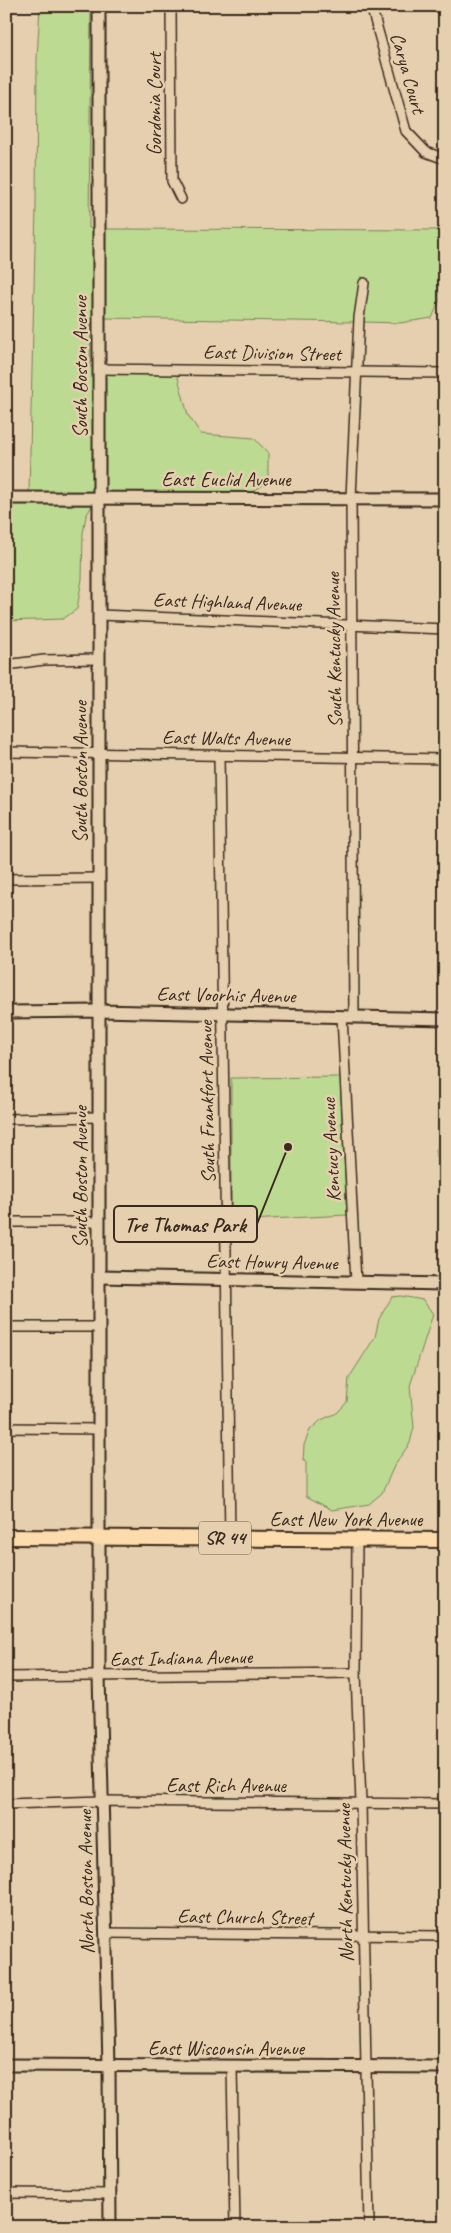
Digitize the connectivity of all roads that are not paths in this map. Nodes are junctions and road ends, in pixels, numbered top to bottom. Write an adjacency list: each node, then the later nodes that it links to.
1 (99, 6): 7 (street, South Boston Avenue)
2 (171, 6): 5 (street, Gordonia Court)
3 (371, 6): 4 (street, Carya Court)
4 (445, 159)
5 (181, 199)
6 (364, 283): 8 (street, South Kentucky Avenue)
7 (99, 369): 8 (street, East Division Street); 10 (street, South Boston Avenue)
8 (356, 371): 9 (street, East Division Street); 12 (street, South Kentucky Avenue)
9 (445, 373)
10 (99, 497): 11 (street, East Euclid Avenue); 12 (street, East Euclid Avenue); 14 (street, South Boston Avenue)
11 (6, 498)
12 (351, 498): 13 (street, East Euclid Avenue); 15 (street, South Kentucky Avenue)
13 (445, 499)
14 (99, 615): 15 (street, East Highland Avenue); 17 (street, South Boston Avenue)
15 (351, 624): 16 (street, East Highland Avenue); 22 (street, South Kentucky Avenue)
16 (445, 629)
17 (99, 659): 18 (street); 20 (street, South Boston Avenue)
18 (6, 665)
19 (6, 752): 20 (street, East Walts Avenue)
20 (99, 753): 21 (street, East Walts Avenue); 24 (street, South Boston Avenue)
21 (218, 756): 22 (street, East Walts Avenue); 28 (street, South Frankfort Avenue)
22 (353, 758): 23 (street, East Walts Avenue); 30 (street, South Kentucky Avenue)
23 (445, 759)
24 (99, 878): 25 (street); 26 (street, South Boston Avenue)
25 (6, 879)
26 (99, 1011): 27 (street, East Voorhis Avenue); 28 (street, East Voorhis Avenue); 32 (street, South Boston Avenue)
27 (6, 1012)
28 (223, 1014): 29 (street, East Voorhis Avenue); 37 (street, South Frankfort Avenue)
29 (342, 1017): 30 (street, East Voorhis Avenue); 38 (street, Kentucy Avenue)
30 (354, 1017): 31 (street, East Voorhis Avenue)
31 (445, 1019)
32 (99, 1117): 33 (street); 35 (street, South Boston Avenue)
33 (6, 1119)
34 (6, 1222): 35 (street)
35 (99, 1222): 36 (street, South Boston Avenue)
36 (99, 1277): 37 (street, East Howry Avenue); 41 (street, South Boston Avenue)
37 (226, 1279): 38 (street, East Howry Avenue); 46 (street, South Frankfort Avenue)
38 (356, 1282): 39 (street, East Howry Avenue)
39 (445, 1284)
40 (6, 1327): 41 (street)
41 (99, 1327): 43 (street, South Boston Avenue)
42 (6, 1428): 43 (street)
43 (99, 1429): 45 (street, South Boston Avenue)
44 (6, 1536): 45 (main road, East New York Avenue / SR 44)
45 (99, 1537): 46 (main road, East New York Avenue / SR 44); 50 (street, North Boston Avenue)
46 (230, 1538): 47 (main road, East New York Avenue / SR 44)
47 (357, 1539): 48 (main road, East New York Avenue / SR 44); 49 (street, North Kentucky Avenue)
48 (445, 1540)
49 (356, 1674): 50 (street, East Indiana Avenue); 53 (street, North Kentucky Avenue)
50 (99, 1676): 51 (street, East Indiana Avenue); 52 (street, North Boston Avenue)
51 (6, 1677)
52 (103, 1802): 53 (street, East Rich Avenue); 54 (street, East Rich Avenue); 56 (street, North Boston Avenue)
53 (361, 1803): 55 (street, East Rich Avenue); 57 (street, North Kentucky Avenue)
54 (6, 1804)
55 (445, 1804)
56 (105, 1933): 57 (street, East Church Street); 60 (street, North Boston Avenue)
57 (364, 1936): 58 (street, East Church Street); 62 (street, North Kentucky Avenue)
58 (445, 1936)
59 (6, 2065): 60 (street, East Wisconsin Avenue)
60 (109, 2066): 61 (street, East Wisconsin Avenue); 65 (street, North Boston Avenue)
61 (232, 2067): 62 (street, East Wisconsin Avenue); 67 (street)
62 (367, 2067): 63 (street, East Wisconsin Avenue); 68 (street, North Kentucky Avenue)
63 (445, 2067)
64 (6, 2193): 65 (street)
65 (110, 2194): 66 (street, North Boston Avenue)
66 (110, 2227)
67 (235, 2227)
68 (369, 2227)

